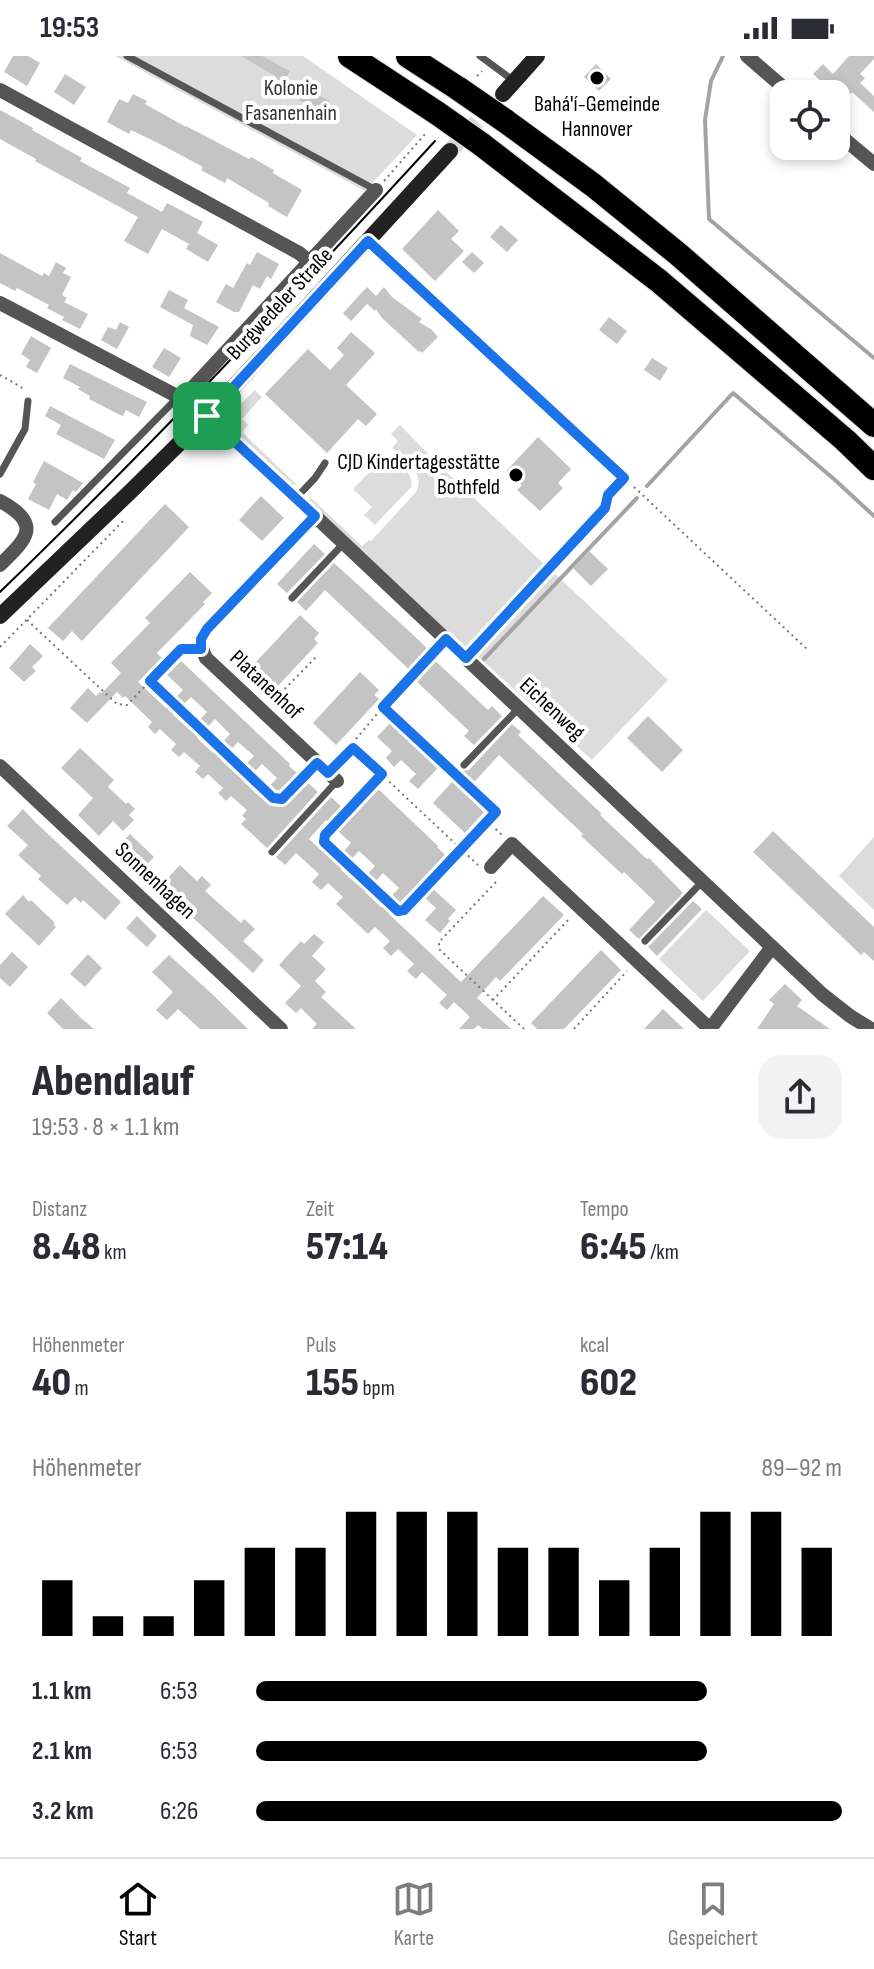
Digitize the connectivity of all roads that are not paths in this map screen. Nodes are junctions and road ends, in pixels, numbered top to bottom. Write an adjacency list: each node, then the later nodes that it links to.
1 (127, 56): 14 (lane)
2 (350, 56): 23 (highway, bridge)
3 (408, 56): 21 (highway, bridge)
4 (480, 56): 8 (lane)
5 (537, 56): 8 (main road)
6 (747, 56): 7 (street)
7 (775, 80)
8 (514, 81): 10 (main road)
9 (0, 90): 16 (street)
10 (503, 94)
11 (850, 144): 13 (street)
12 (450, 151): 15 (main road, Burgwedeler Straße)
13 (874, 164)
14 (376, 190): 16 (street, Burgwedeler Straße)
15 (368, 241): 20 (main road, Burgwedeler Straße); 25 (street)
16 (310, 262): 18 (street, Burgwedeler Straße)
17 (0, 303): 18 (street, Eichenweg)
18 (180, 398): 20 (street, Eichenweg); 29 (lane, Burgwedeler Straße)
19 (28, 401): 24 (lane)
20 (207, 416): 26 (street, Eichenweg); 33 (main road, Burgwedeler Straße)
21 (874, 425)
22 (325, 463): 26 (lane)
23 (874, 468)
24 (0, 474)
25 (608, 495)
26 (296, 498): 28 (street, Eichenweg)
27 (0, 501): 31 (street)
28 (315, 516): 30 (street, Eichenweg); 38 (street, Platanenhof)
29 (55, 522)
30 (344, 543): 32 (lane); 34 (street, Eichenweg)
31 (0, 565)
32 (292, 598)
33 (0, 616)
34 (518, 708): 36 (lane); 41 (street, Eichenweg)
35 (352, 750): 38 (street)
36 (464, 765)
37 (0, 766): 44 (street, Sonnenhagen)
38 (328, 773): 39 (lane)
39 (272, 852)
40 (485, 868): 45 (street)
41 (702, 881): 42 (lane); 43 (street, Eichenweg)
42 (645, 941)
43 (772, 947): 45 (street); 46 (street, Eichenweg)
44 (281, 1029)
45 (710, 1029)
46 (871, 1029)

